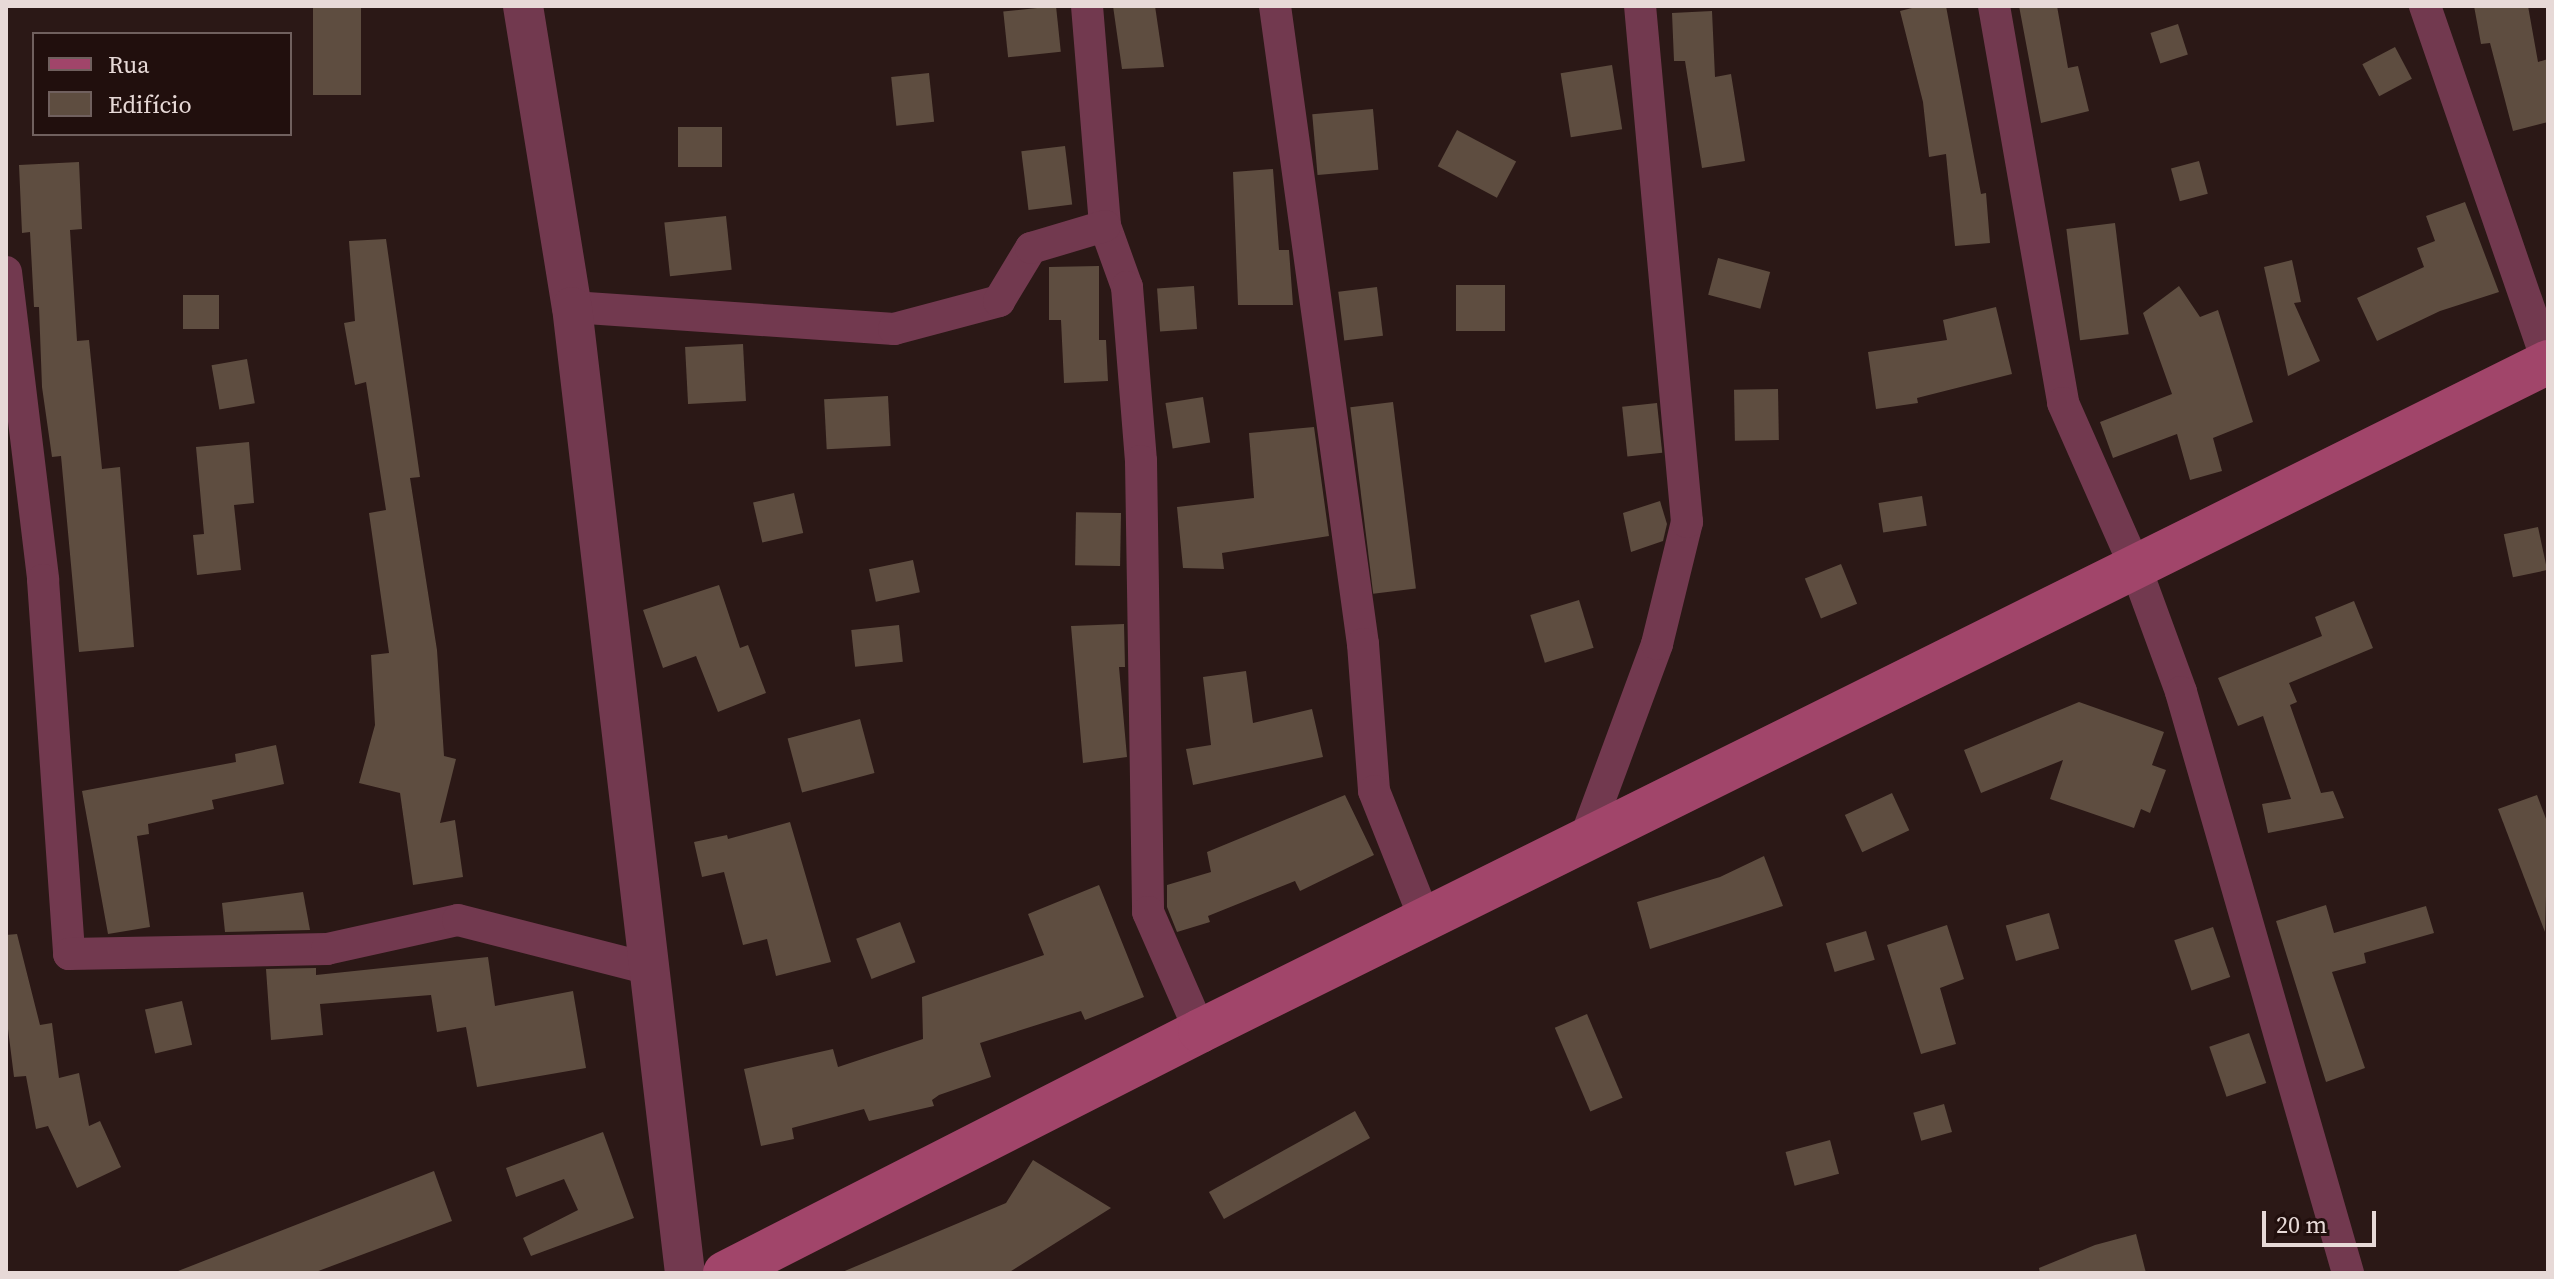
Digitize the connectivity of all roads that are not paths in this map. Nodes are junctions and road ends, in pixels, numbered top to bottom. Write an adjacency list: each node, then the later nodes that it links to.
1 (523, 6): 9 (street)
2 (1087, 6): 7 (street)
3 (1275, 6): 13 (street)
4 (1640, 6): 12 (street)
5 (1994, 6): 11 (street)
6 (2425, 6): 10 (street)
7 (1105, 226): 9 (street); 15 (street)
8 (6, 272): 14 (street)
9 (572, 307): 14 (street)
10 (2548, 362): 11 (main road)
11 (2135, 566): 12 (main road); 18 (street)
12 (1585, 839): 13 (main road)
13 (1425, 919): 15 (main road)
14 (650, 969): 16 (street)
15 (1200, 1031): 17 (main road)
16 (685, 1273)
17 (725, 1273)
18 (2348, 1273)

